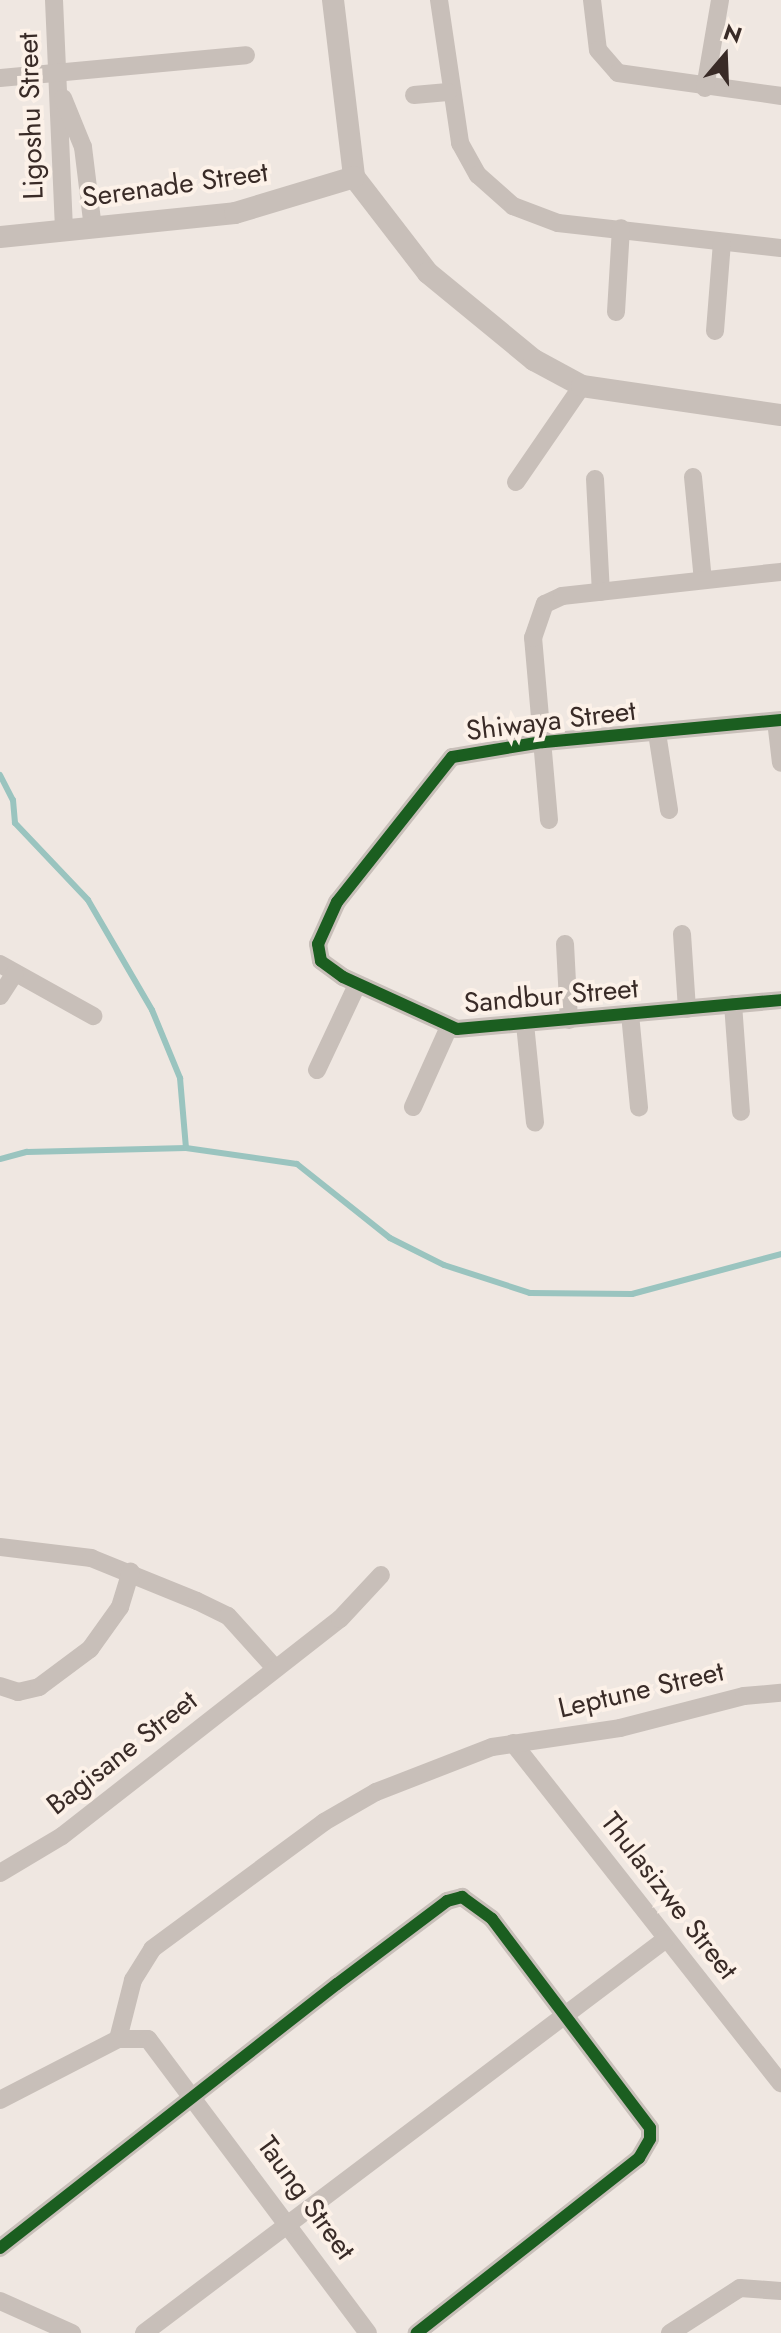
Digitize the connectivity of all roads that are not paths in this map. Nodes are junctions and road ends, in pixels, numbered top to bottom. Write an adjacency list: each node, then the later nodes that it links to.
1 (54, 0): 7 (street, Ligoshu Street)
2 (333, 0): 14 (street)
3 (439, 0): 10 (street)
4 (592, 0): 9 (street)
5 (720, 0): 9 (street)
6 (246, 55): 7 (street)
7 (60, 73): 8 (street); 12 (street, Ligoshu Street)
8 (0, 78)
9 (705, 88): 13 (street)
10 (448, 92): 11 (street); 16 (street)
11 (414, 95)
12 (62, 96): 15 (street); 17 (street, Ligoshu Street)
13 (781, 96)
14 (354, 177): 15 (street, Serenade Street); 23 (street)
15 (93, 228): 17 (street, Serenade Street)
16 (621, 228): 19 (street); 21 (street)
17 (64, 231): 18 (street, Serenade Street)
18 (0, 237)
19 (722, 243): 20 (street); 22 (street)
20 (781, 248)
21 (616, 312)
22 (715, 331)
23 (582, 386): 24 (street); 27 (street)
24 (781, 415)
25 (693, 477): 29 (street)
26 (595, 479): 30 (street)
27 (516, 482)
28 (781, 572): 29 (street)
29 (703, 580): 30 (street)
30 (601, 592): 33 (street)
31 (778, 720): 32 (street, Shiwaya Street); 34 (street)
32 (657, 733): 33 (street, Shiwaya Street); 35 (street)
33 (542, 742): 36 (street); 37 (street, Shiwaya Street)
34 (781, 763)
35 (669, 810)
36 (549, 820)
37 (318, 933): 41 (street, Sandbur Street)
38 (682, 934): 45 (street)
39 (565, 944): 48 (street)
40 (7, 968): 42 (street); 47 (street)
41 (357, 985): 50 (street, Sandbur Street); 51 (street)
42 (0, 996)
43 (781, 1000): 44 (street, Sandbur Street)
44 (733, 1004): 45 (street, Sandbur Street); 54 (street)
45 (687, 1009): 46 (street, Sandbur Street)
46 (630, 1014): 48 (street, Sandbur Street); 53 (street)
47 (93, 1016)
48 (569, 1020): 49 (street, Sandbur Street)
49 (525, 1024): 50 (street, Sandbur Street); 55 (street)
50 (449, 1027): 52 (street)
51 (317, 1070)
52 (413, 1107)
53 (639, 1108)
54 (741, 1112)
55 (535, 1122)
56 (0, 1547): 57 (street)
57 (131, 1572): 59 (street); 60 (street)
58 (381, 1575): 59 (street, Bagisane Street)
59 (275, 1668): 63 (street, Bagisane Street)
60 (0, 1686)
61 (781, 1693): 62 (street, Leptune Street)
62 (513, 1743): 64 (street, Thulasizwe Street); 66 (street, Leptune Street)
63 (0, 1873)
64 (666, 1939): 65 (street); 67 (street, Thulasizwe Street)
65 (566, 2016): 68 (street); 70 (street); 77 (street)
66 (118, 2039): 68 (street, Taung Street); 69 (street)
67 (781, 2083)
68 (196, 2097): 70 (street, Taung Street); 71 (street)
69 (0, 2100)
70 (291, 2224): 75 (street); 76 (street, Taung Street)
71 (0, 2248)
72 (781, 2291): 78 (street)
73 (0, 2301): 74 (street)
74 (72, 2333)
75 (144, 2333)
76 (368, 2333)
77 (417, 2333)
78 (670, 2333)

